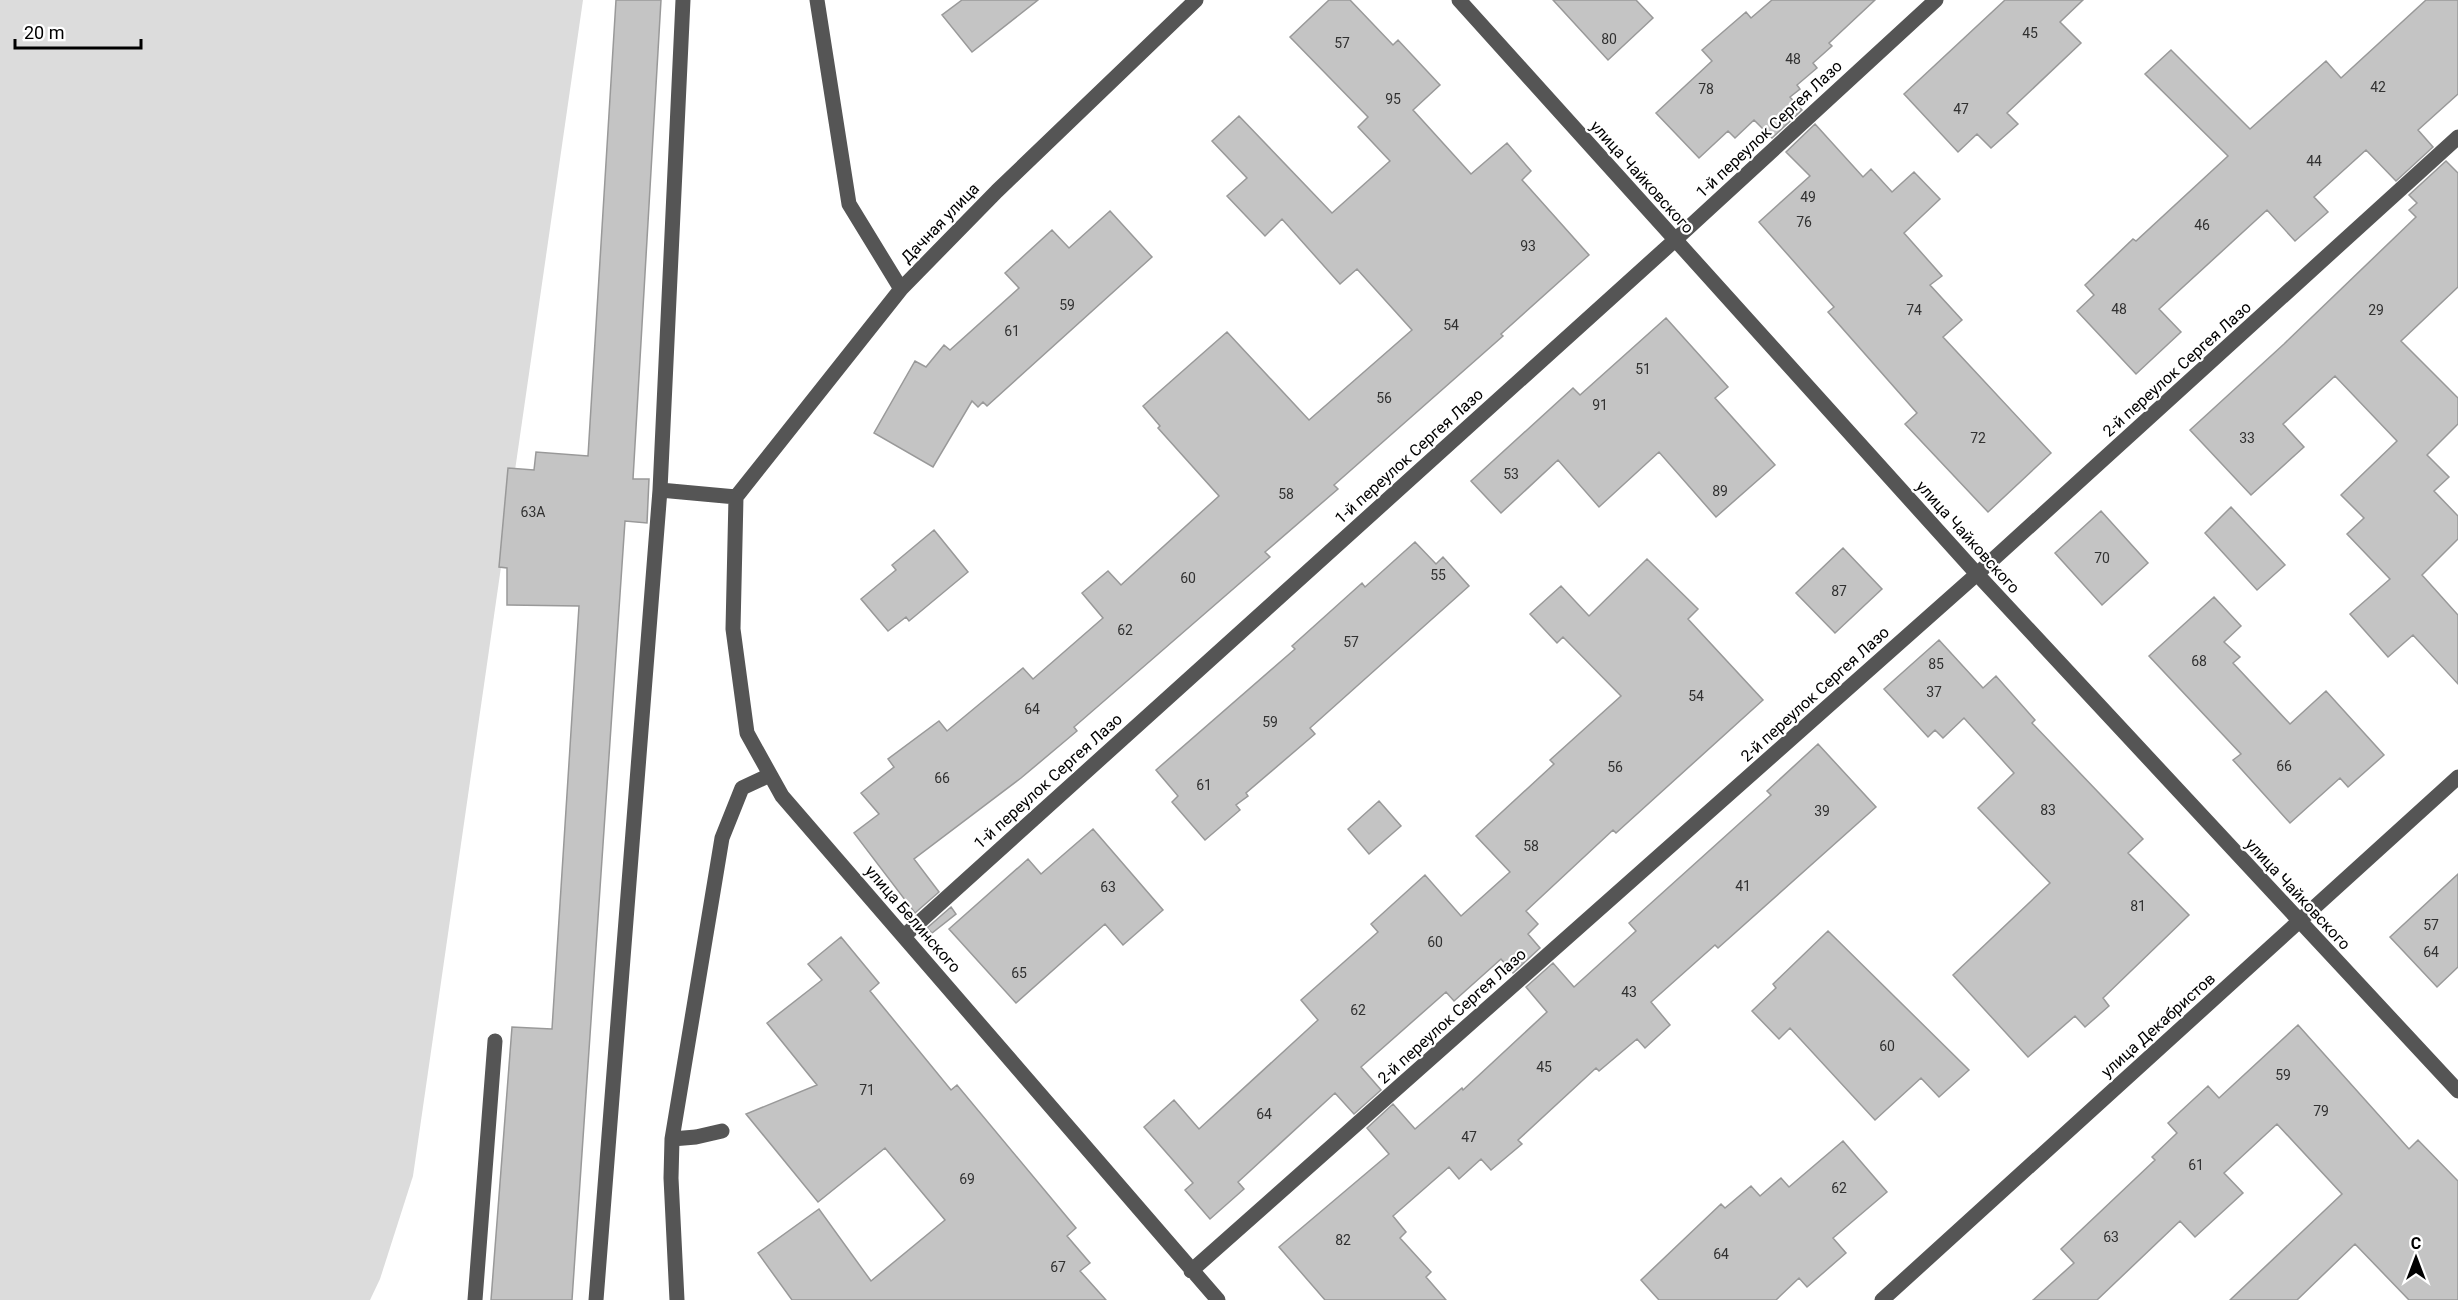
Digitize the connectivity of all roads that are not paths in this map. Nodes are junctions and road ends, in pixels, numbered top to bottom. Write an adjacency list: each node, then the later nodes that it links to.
1 (683, 0): 9 (street)
2 (817, 0): 8 (street)
3 (1197, 0): 8 (street, Дачная улица)
4 (1459, 0): 7 (street, улица Чайковского)
5 (1936, 0): 7 (street, 1-й переулок Сергея Лазо)
6 (2458, 137): 11 (street, 2-й переулок Сергея Лазо)
7 (1675, 240): 11 (street, улица Чайковского); 15 (street, 1-й переулок Сергея Лазо)
8 (901, 289): 10 (street, Дачная улица)
9 (660, 490): 10 (street); 22 (street)
10 (736, 497): 12 (street, улица Белинского)
11 (1977, 574): 14 (street, улица Чайковского); 20 (street, 2-й переулок Сергея Лазо)
12 (770, 775): 15 (street, улица Белинского); 19 (street)
13 (2458, 777): 14 (street, улица Декабристов)
14 (2299, 921): 17 (street, улица Чайковского); 25 (street, улица Декабристов)
15 (904, 936): 20 (street, улица Белинского)
16 (495, 1041): 21 (street)
17 (2458, 1091)
18 (722, 1131): 19 (street)
19 (672, 1139): 23 (street)
20 (1191, 1271): 24 (street, улица Белинского)
21 (475, 1300)
22 (596, 1300)
23 (677, 1300)
24 (1218, 1300)
25 (1882, 1300)

